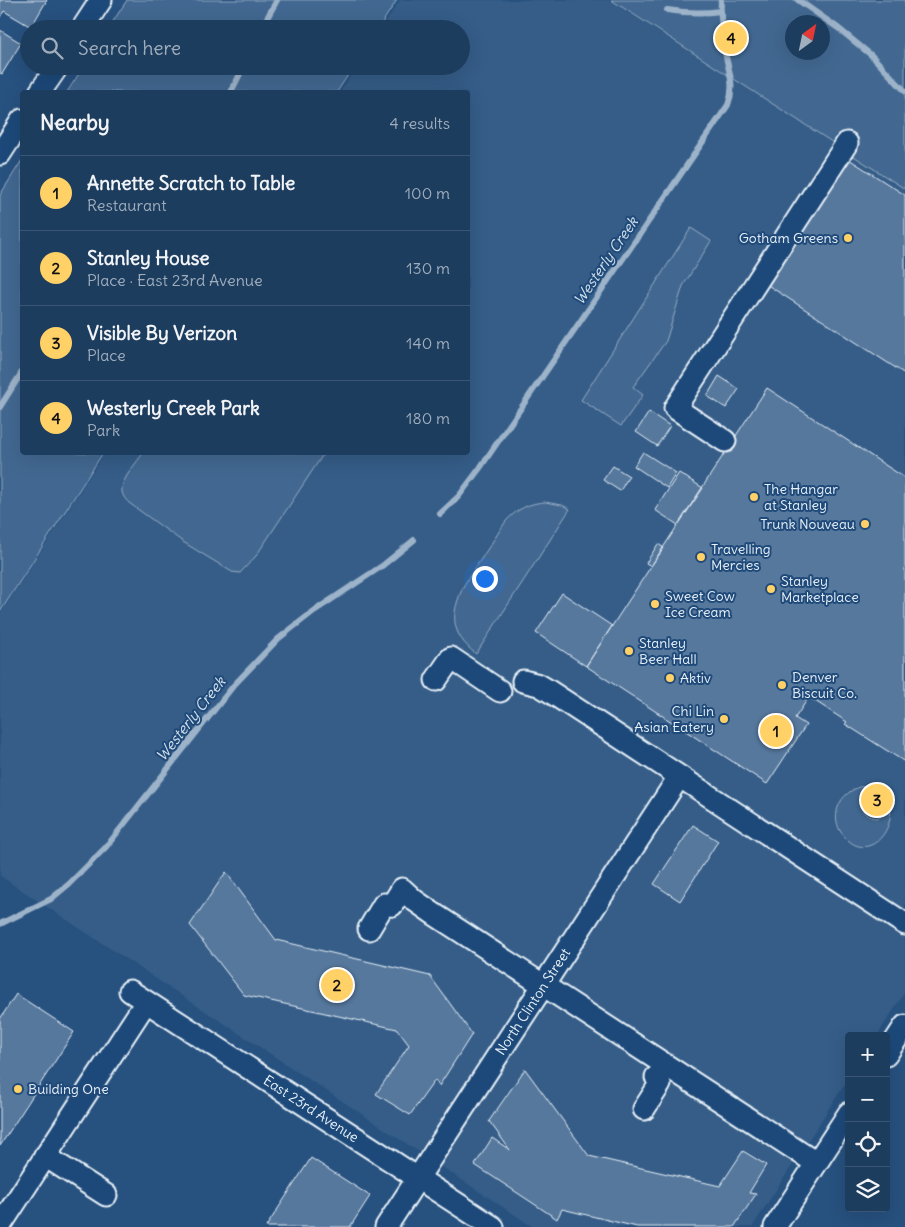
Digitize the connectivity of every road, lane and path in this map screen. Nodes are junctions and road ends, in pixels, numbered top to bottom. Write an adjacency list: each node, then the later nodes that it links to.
1 (96, 2): 2 (street)
2 (87, 20)
3 (52, 75): 4 (street)
4 (41, 90)
5 (20, 123): 7 (street)
6 (846, 143): 8 (street)
7 (0, 154)
8 (725, 441)
9 (436, 680): 11 (street)
10 (523, 681): 12 (street)
11 (500, 691)
12 (679, 777): 13 (street); 15 (street, North Clinton Street)
13 (905, 924)
14 (374, 932): 15 (street)
15 (543, 985): 18 (street); 23 (street, North Clinton Street)
16 (905, 1026): 17 (street)
17 (890, 1049)
18 (660, 1071): 19 (street); 22 (street)
19 (638, 1105)
20 (845, 1119): 22 (street)
21 (46, 1156): 23 (street, East 23rd Avenue); 24 (street); 26 (street)
22 (816, 1163): 29 (street)
23 (417, 1178): 25 (street, East 23rd Avenue); 27 (street, North Clinton Street)
24 (106, 1195)
25 (462, 1219): 28 (street, East 23rd Avenue)
26 (0, 1226)
27 (386, 1227)
28 (492, 1227)
29 (775, 1227)

